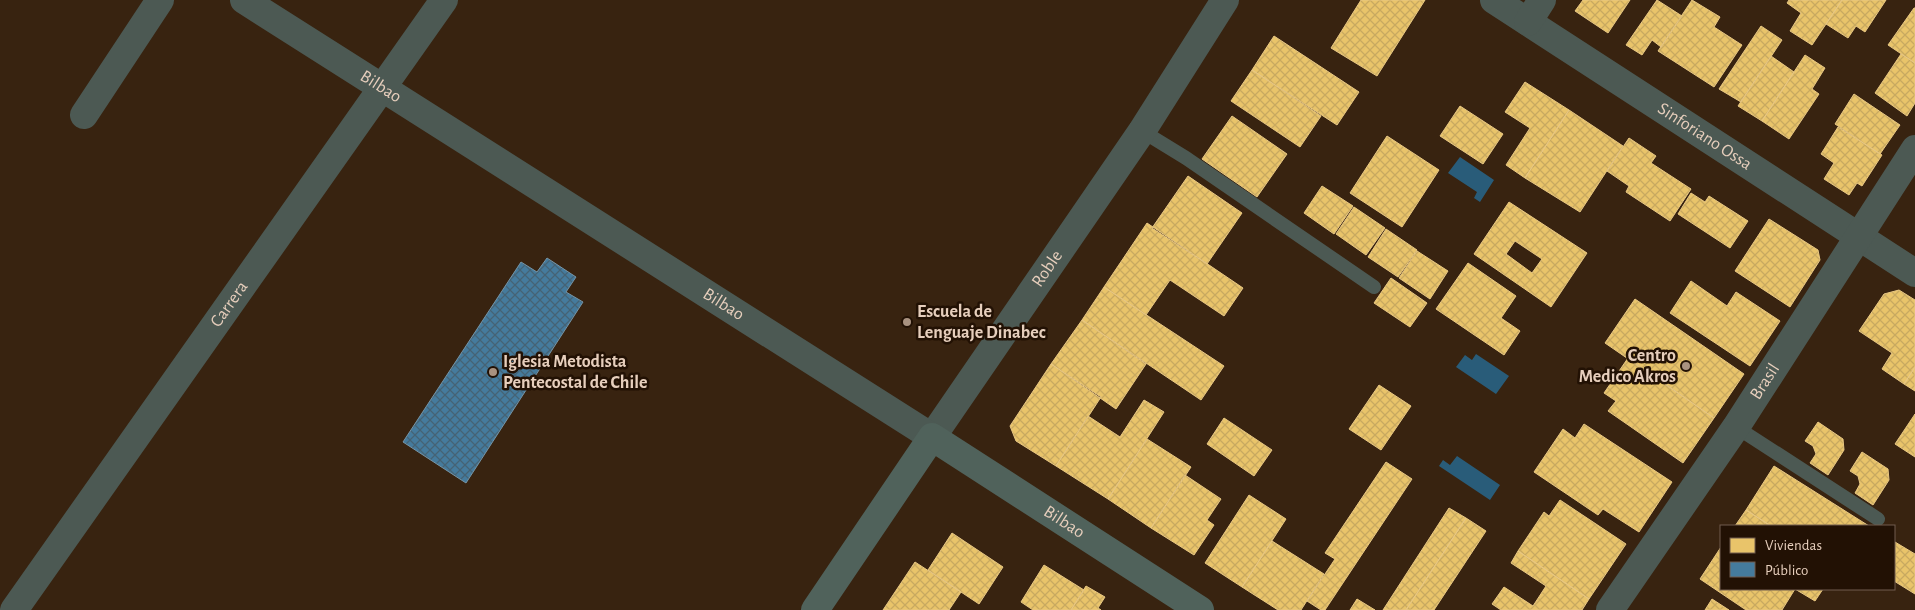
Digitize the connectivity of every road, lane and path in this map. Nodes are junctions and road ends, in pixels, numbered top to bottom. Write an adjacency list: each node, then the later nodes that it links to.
1 (160, 0): 8 (street)
2 (244, 0): 7 (street, Bilbao)
3 (444, 0): 7 (street, Carrera)
4 (1225, 0): 9 (street, Roble)
5 (1494, 0): 6 (street, Sinforiano Ossa)
6 (1535, 11): 11 (street, Sinforiano Ossa)
7 (383, 87): 15 (street, Bilbao); 17 (street, Carrera)
8 (84, 115)
9 (1142, 131): 13 (lane); 15 (street, Roble)
10 (1915, 148): 11 (street, Brasil)
11 (1858, 237): 12 (street, Sinforiano Ossa); 14 (street, Brasil)
12 (1915, 273)
13 (1374, 287)
14 (1736, 427): 16 (lane); 20 (street, Brasil)
15 (932, 437): 18 (main road, Roble); 19 (main road, Bilbao)
16 (1878, 519)
17 (14, 610)
18 (814, 610)
19 (1200, 610)
20 (1610, 610)

